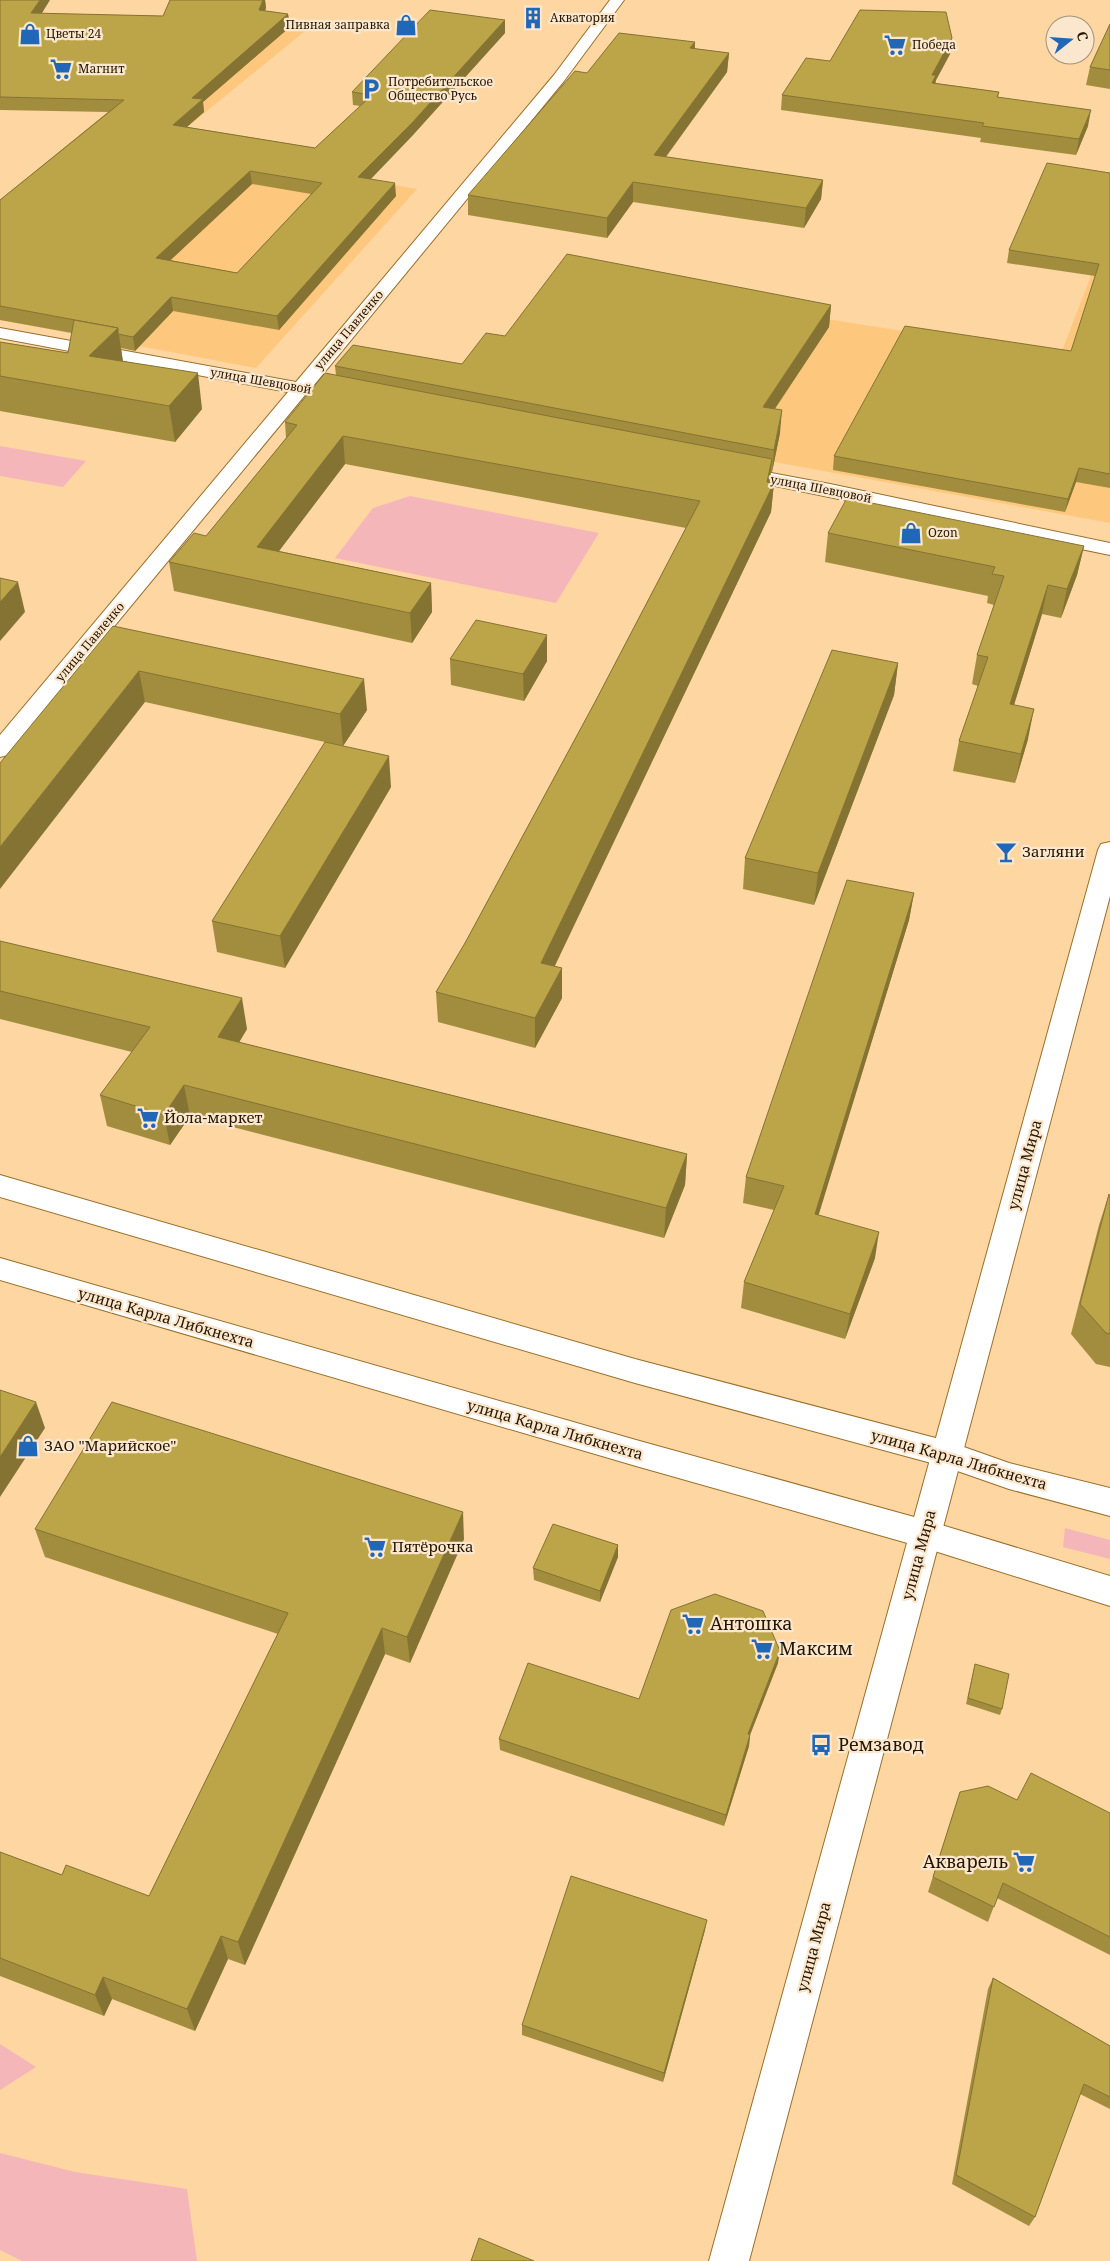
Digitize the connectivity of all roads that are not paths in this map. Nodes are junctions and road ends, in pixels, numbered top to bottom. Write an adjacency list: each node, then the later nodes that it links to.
1 (617, 0): 3 (main road, улица Павленко)
2 (0, 333): 3 (main road, улица Шевцовой)
3 (301, 388): 4 (main road, улица Шевцовой); 7 (main road, улица Павленко)
4 (369, 401)
5 (718, 469): 6 (main road, улица Шевцовой)
6 (1110, 549)
7 (0, 750)
8 (1110, 850): 11 (main road, улица Мира)
9 (0, 1186): 11 (main road, улица Карла Либкнехта)
10 (0, 1269): 13 (main road, улица Карла Либкнехта)
11 (946, 1454): 12 (main road, улица Карла Либкнехта); 13 (main road, улица Мира)
12 (1110, 1502)
13 (925, 1534): 14 (main road, улица Карла Либкнехта); 15 (main road, улица Мира)
14 (1110, 1591)
15 (729, 2261)

